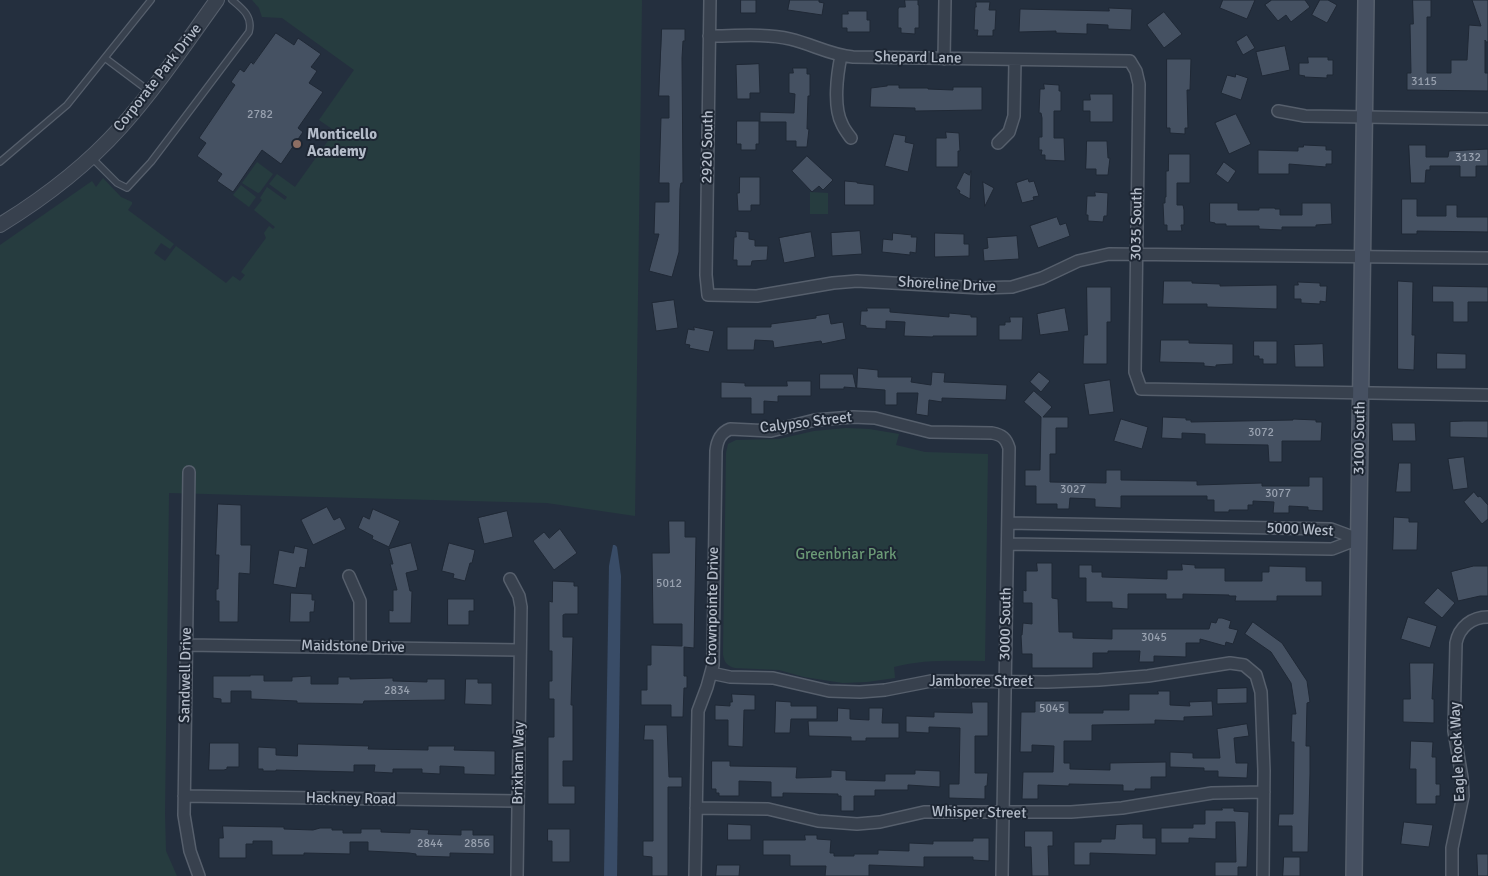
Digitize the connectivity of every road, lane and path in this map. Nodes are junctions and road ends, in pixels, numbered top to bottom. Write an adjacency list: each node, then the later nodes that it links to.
1 (151, 0): 9 (lane)
2 (218, 0): 13 (street, Corporate Park Drive)
3 (232, 0): 19 (lane)
4 (710, 0): 7 (street, 2920 South)
5 (945, 0): 10 (street)
6 (1366, 0): 15 (main road, 3100 South)
7 (709, 36): 8 (street, Shepard Lane); 25 (street, 2920 South)
8 (840, 56): 10 (street, Shepard Lane); 17 (street)
9 (105, 58): 13 (lane); 20 (lane)
10 (944, 59): 11 (street, Shepard Lane)
11 (1015, 60): 12 (street, Shepard Lane); 18 (street)
12 (1130, 61): 22 (street, 3035 South)
13 (150, 92): 19 (street, Corporate Park Drive)
14 (1278, 111): 15 (street)
15 (1364, 117): 16 (street); 23 (main road, 3100 South)
16 (1488, 119)
17 (851, 138)
18 (998, 143)
19 (91, 157): 21 (street, Corporate Park Drive)
20 (0, 162)
21 (0, 225)
22 (1136, 254): 23 (street, Shoreline Drive); 25 (street, Shoreline Drive); 26 (street, 3035 South)
23 (1362, 256): 24 (street, Shoreline Drive); 26 (main road, 3100 South)
24 (1488, 258)
25 (708, 295)
26 (1360, 393): 27 (street); 32 (main road, 3100 South)
27 (1488, 395)
28 (730, 429): 29 (street, Calypso Street); 40 (street, Crownpointe Drive)
29 (1001, 435): 31 (street, 3000 South)
30 (189, 472): 37 (street, Sandwell Drive)
31 (1008, 523): 32 (street, 5000 West); 33 (street, 3000 South)
32 (1358, 539): 33 (street, 5000 West); 52 (main road, 3100 South)
33 (1008, 544): 41 (street, 3000 South)
34 (349, 576): 38 (street)
35 (510, 578): 39 (street, Brixham Way)
36 (1488, 617): 53 (street, Eagle Rock Way)
37 (186, 645): 38 (street, Maidstone Drive); 43 (street, Sandwell Drive)
38 (360, 648): 39 (street, Maidstone Drive)
39 (520, 650): 44 (street, Brixham Way)
40 (711, 673): 41 (street, Jamboree Street); 45 (street, Crownpointe Drive)
41 (1005, 681): 42 (street, Jamboree Street); 46 (street, 3000 South)
42 (1264, 792): 46 (street, Whisper Street); 51 (street)
43 (184, 796): 44 (street, Hackney Road); 47 (street, Sandwell Drive)
44 (518, 801): 48 (street, Brixham Way)
45 (696, 808): 46 (street, Whisper Street); 49 (street, Crownpointe Drive)
46 (1003, 813): 50 (street, 3000 South)
47 (199, 876)
48 (517, 876)
49 (695, 876)
50 (1002, 876)
51 (1263, 876)
52 (1354, 876)
53 (1452, 876)

